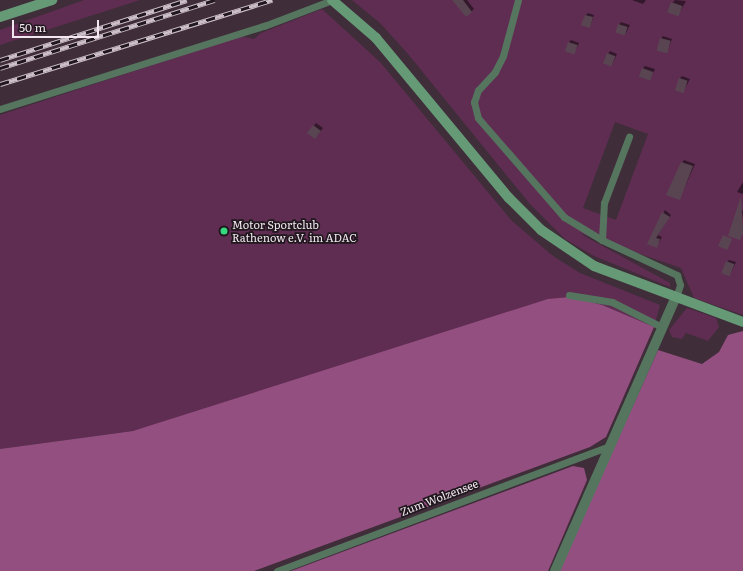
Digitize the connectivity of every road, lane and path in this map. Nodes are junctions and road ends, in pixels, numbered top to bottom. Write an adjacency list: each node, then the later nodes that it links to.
1 (52, 0): 4 (main road)
2 (518, 0): 7 (lane)
3 (334, 2): 5 (lane); 9 (main road)
4 (0, 18)
5 (0, 109)
6 (629, 137): 7 (lane)
7 (602, 240): 9 (lane)
8 (570, 295): 11 (lane)
9 (676, 297): 10 (main road); 11 (street)
10 (743, 322)
11 (662, 327): 12 (street)
12 (610, 446): 13 (lane, Zum Wolzensee); 14 (street)
13 (277, 571)
14 (554, 571)

